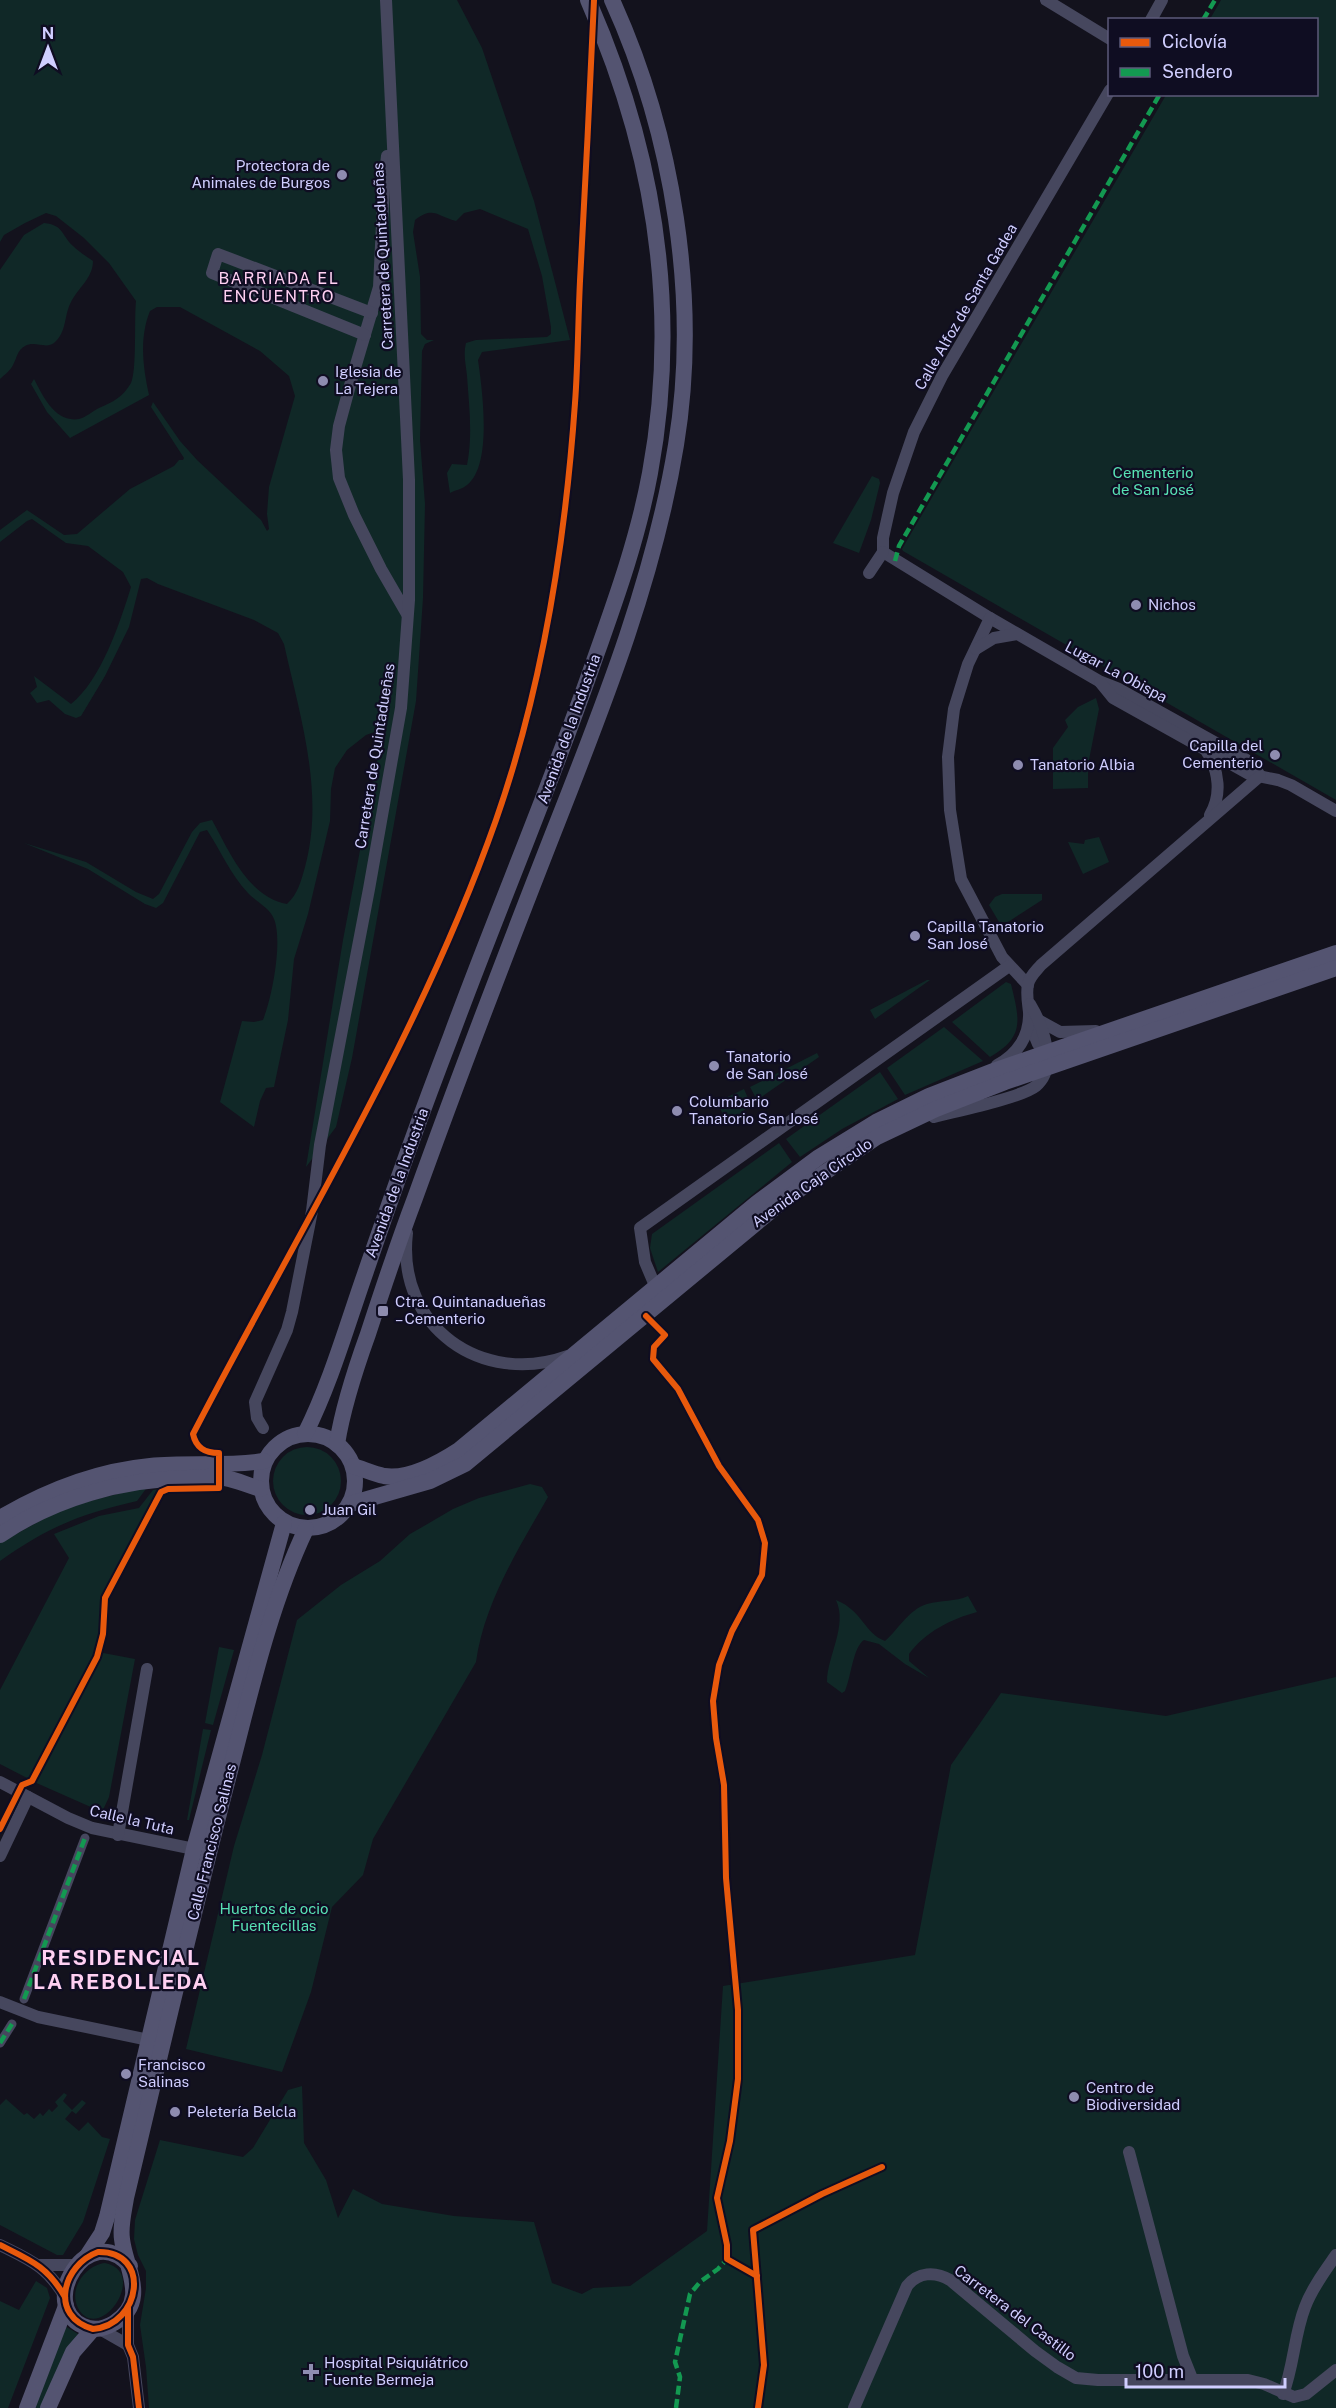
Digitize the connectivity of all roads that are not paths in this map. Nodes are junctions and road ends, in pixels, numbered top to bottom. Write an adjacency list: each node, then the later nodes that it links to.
1 (386, 0): 9 (street, Carretera de Quintadueñas)
2 (588, 0): 35 (main road, Avenida de la Industria)
3 (612, 0): 31 (main road, Avenida de la Industria)
4 (1046, 0): 7 (street)
5 (1162, 0): 6 (street)
6 (1152, 18)
7 (1108, 38)
8 (1108, 93): 12 (street, Calle Alfoz de Santa Gadea)
9 (393, 140): 10 (street); 14 (street, Carretera de Quintadueñas)
10 (372, 313): 11 (street); 11 (street)
11 (366, 335): 14 (street)
12 (883, 552): 13 (street); 15 (street, Lugar La Obispa)
13 (869, 573)
14 (408, 615): 34 (street, Carretera de Quintadueñas)
15 (990, 618): 16 (street, Lugar La Obispa); 17 (street)
16 (1017, 634): 17 (street); 18 (street, Lugar La Obispa)
17 (975, 650): 24 (street)
18 (1099, 681): 19 (street); 20 (street, Lugar La Obispa)
19 (1207, 751): 20 (street); 22 (street)
20 (1260, 776): 21 (street, Lugar La Obispa); 22 (street)
21 (1336, 811)
22 (1206, 821): 26 (street)
23 (1336, 953): 28 (main road, Avenida Caja Círculo)
24 (1009, 966): 26 (street); 32 (street)
25 (1336, 968): 29 (main road, Avenida Caja Círculo)
26 (1028, 985): 27 (street)
27 (1035, 1023): 28 (street); 29 (street); 30 (street)
28 (1112, 1030): 29 (main road, Avenida Caja Círculo)
29 (1050, 1061): 30 (main road, Avenida Caja Círculo); 40 (main road, Avenida Caja Círculo)
30 (949, 1088): 32 (main road, Avenida Caja Círculo)
31 (441, 1126): 33 (street, Avenida de la Industria); 36 (main road, Avenida de la Industria)
32 (656, 1288): 33 (main road, Avenida Caja Círculo)
33 (578, 1353): 38 (main road, Avenida Caja Círculo)
34 (263, 1428)
35 (305, 1434): 36 (main road); 37 (main road)
36 (337, 1443): 38 (main road)
37 (264, 1461): 39 (main road); 41 (main road)
38 (353, 1466): 40 (main road)
39 (261, 1490): 42 (main road); 44 (main road)
40 (350, 1504): 43 (main road)
41 (0, 1518)
42 (284, 1523): 43 (main road); 50 (main road, Calle Francisco Salinas)
43 (306, 1529): 62 (main road, Calle Francisco Salinas)
44 (0, 1535)
45 (147, 1669): 48 (street)
46 (0, 1782): 47 (street, Calle la Tuta)
47 (28, 1797): 48 (street, Calle la Tuta); 51 (street)
48 (118, 1835): 50 (street, Calle la Tuta)
49 (85, 1839): 52 (street)
50 (194, 1849): 55 (main road, Calle Francisco Salinas)
51 (0, 1856)
52 (24, 1999)
53 (0, 2002): 55 (street)
54 (12, 2024): 56 (street)
55 (148, 2040): 60 (main road, Calle Francisco Salinas)
56 (0, 2043)
57 (1129, 2152): 69 (street)
58 (0, 2245): 61 (street)
59 (1336, 2255): 68 (street)
60 (81, 2261): 61 (street); 62 (main road); 63 (main road)
61 (39, 2265): 63 (street)
62 (130, 2266): 64 (main road)
63 (66, 2301): 65 (main road); 72 (main road)
64 (128, 2308): 65 (main road); 66 (street)
65 (97, 2329): 66 (street); 73 (main road)
66 (128, 2345): 74 (street)
67 (1336, 2370): 71 (street)
68 (1291, 2374): 70 (street); 71 (street)
69 (1188, 2377): 70 (street, Carretera del Castillo); 75 (street, Carretera del Castillo)
70 (1264, 2384): 71 (street, Carretera del Castillo)
71 (1283, 2394)
72 (27, 2408)
73 (48, 2408)
74 (139, 2408)
75 (854, 2408)

